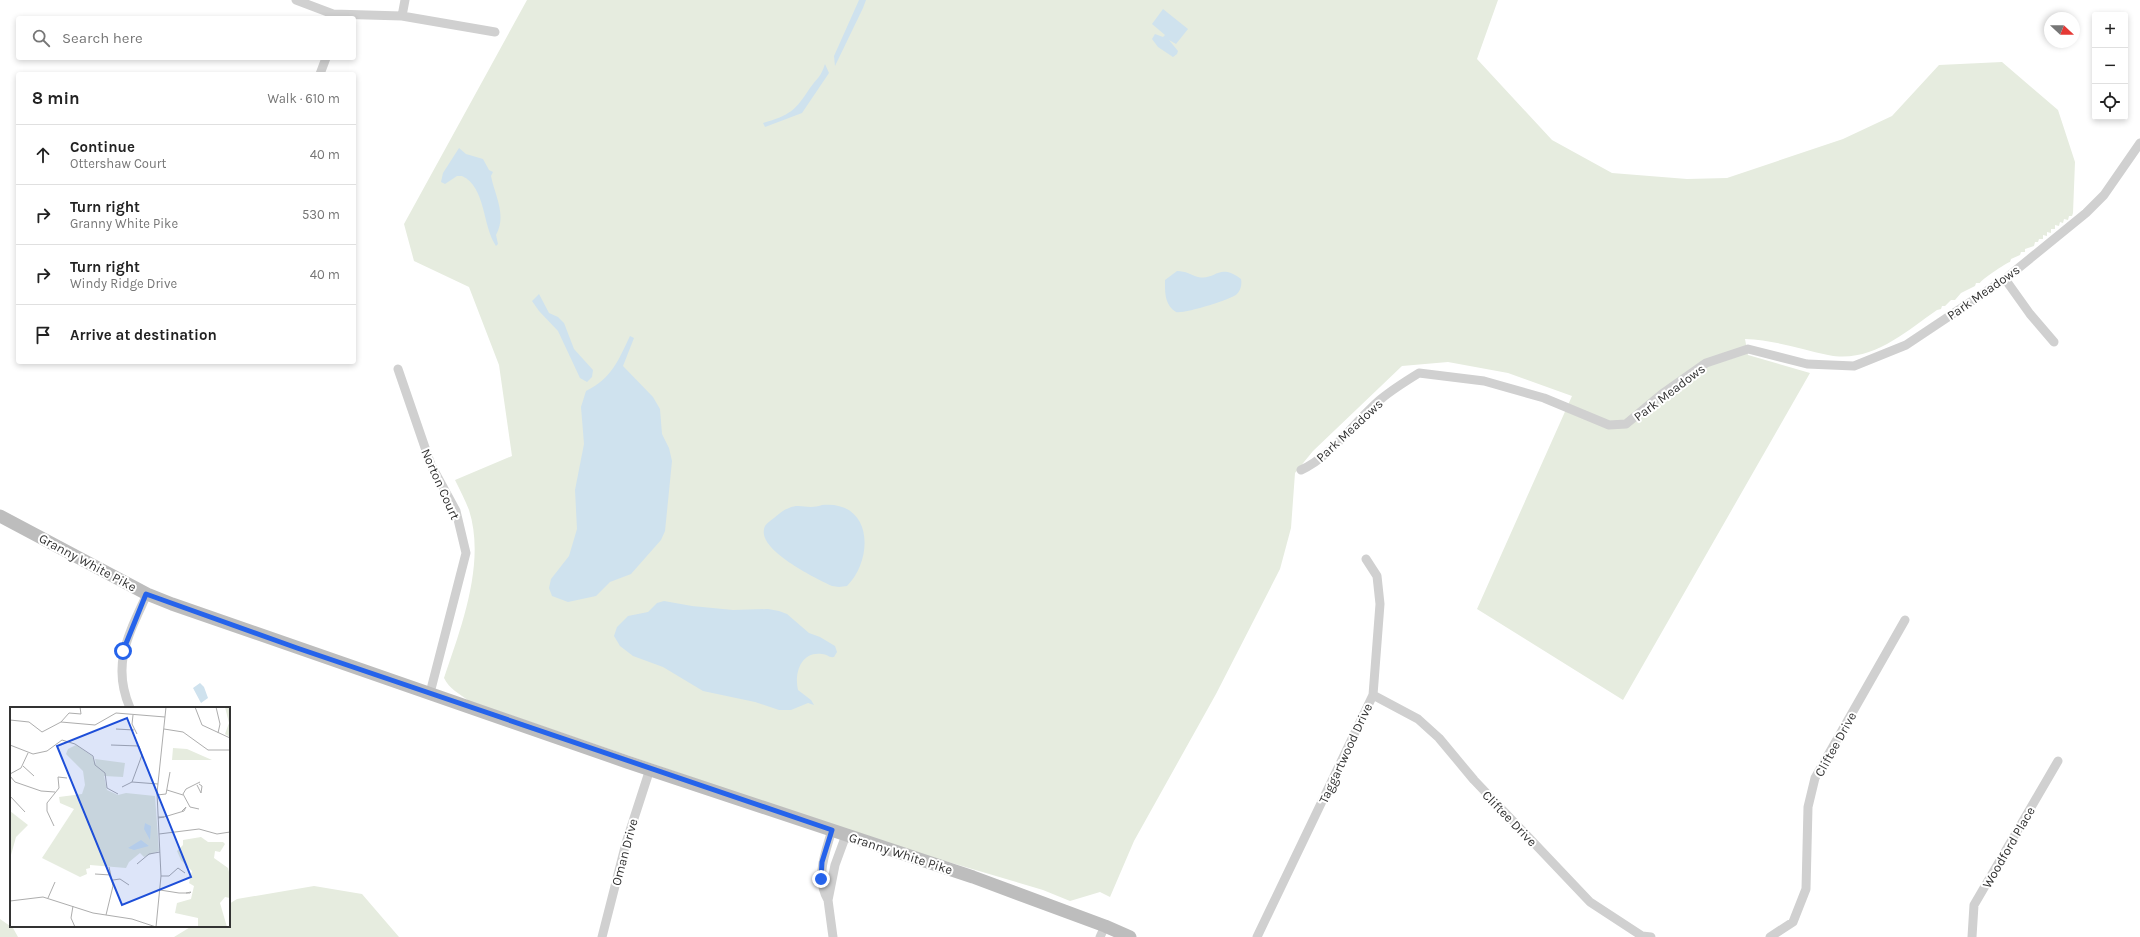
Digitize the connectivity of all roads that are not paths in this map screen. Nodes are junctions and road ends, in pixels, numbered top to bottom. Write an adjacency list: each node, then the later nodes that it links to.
1 (296, 0): 3 (street)
2 (405, 0): 4 (street)
3 (333, 16): 4 (street)
4 (402, 16): 5 (street)
5 (495, 32)
6 (325, 60): 7 (street)
7 (321, 72)
8 (2140, 143): 9 (street, Park Meadows)
9 (2005, 278): 10 (street); 12 (street, Park Meadows)
10 (2054, 342)
11 (398, 369): 17 (street, Norton Court)
12 (1301, 470)
13 (0, 516): 15 (main road, Granny White Pike)
14 (1366, 559): 18 (street, Taggartwood Drive)
15 (146, 594): 17 (main road, Granny White Pike); 19 (street)
16 (1906, 620): 31 (street, Cliftee Drive)
17 (430, 693): 21 (main road, Granny White Pike)
18 (1373, 695): 29 (street, Taggartwood Drive); 30 (street, Cliftee Drive)
19 (130, 707)
20 (2058, 761): 32 (street, Woodford Place)
21 (650, 769): 22 (main road, Granny White Pike); 26 (street, Oman Drive)
22 (832, 830): 23 (main road, Granny White Pike); 24 (street)
23 (846, 835): 24 (street); 25 (main road, Granny White Pike)
24 (828, 900): 27 (street)
25 (1102, 931): 28 (main road, Granny White Pike)
26 (602, 937)
27 (833, 937)
28 (1130, 937)
29 (1257, 937)
30 (1651, 937)
31 (1770, 937)
32 (1972, 937)

